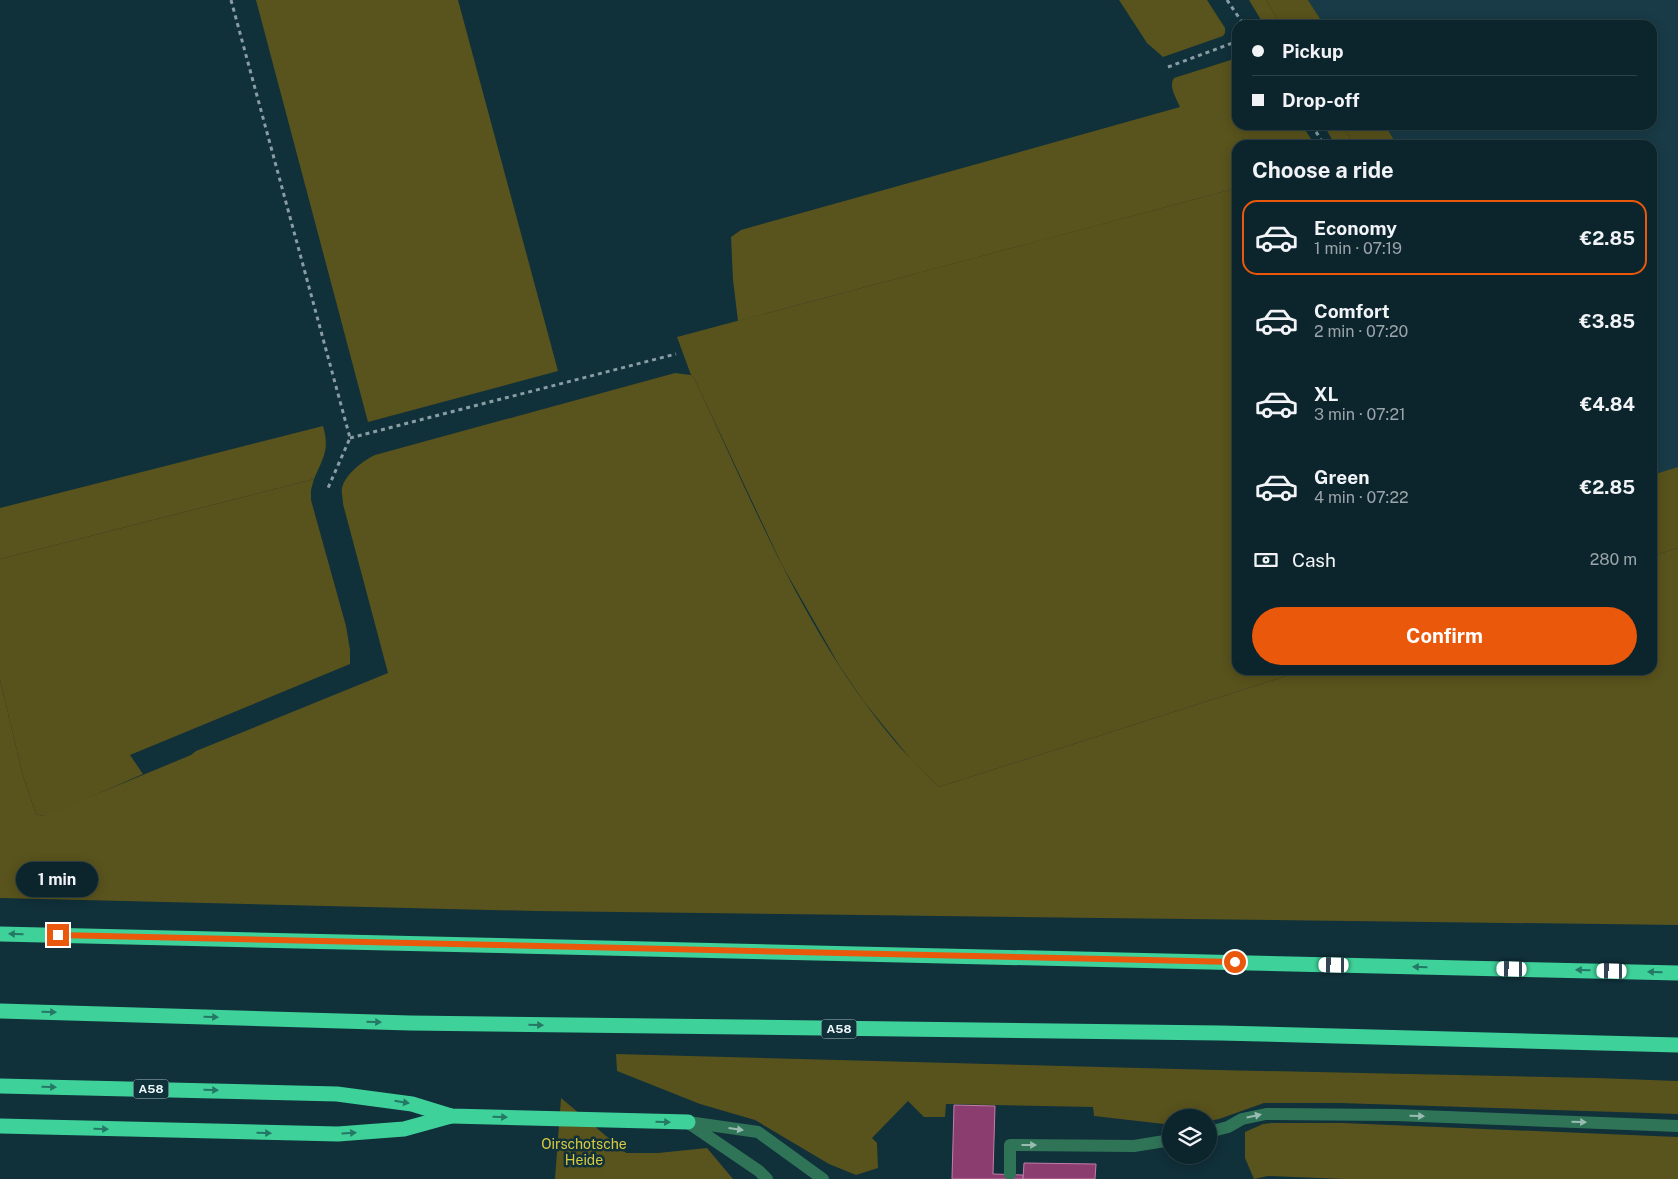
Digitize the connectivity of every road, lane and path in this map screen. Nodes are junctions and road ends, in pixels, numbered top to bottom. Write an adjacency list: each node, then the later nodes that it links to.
1 (231, 0): 7 (path)
2 (1227, 0): 3 (path)
3 (1241, 20)
4 (1232, 43): 5 (path)
5 (1168, 67)
6 (676, 354): 7 (path)
7 (350, 438): 8 (path)
8 (328, 488)
9 (0, 934): 10 (highway, one-way to 9)
10 (1678, 973)
11 (0, 1011): 12 (highway, A58, one-way to 12)
12 (1678, 1044)
13 (0, 1086): 14 (highway, A58, one-way to 14)
14 (451, 1116): 15 (highway, A58, one-way to 15); 16 (highway, A58, one-way to 14)
15 (688, 1122): 21 (lane); 22 (lane, A58, one-way to 22)
16 (0, 1126)
17 (1678, 1126): 18 (lane, one-way to 17)
18 (1217, 1130)
19 (1162, 1141): 20 (lane, one-way to 19)
20 (1010, 1174)
21 (767, 1179)
22 (823, 1179)

